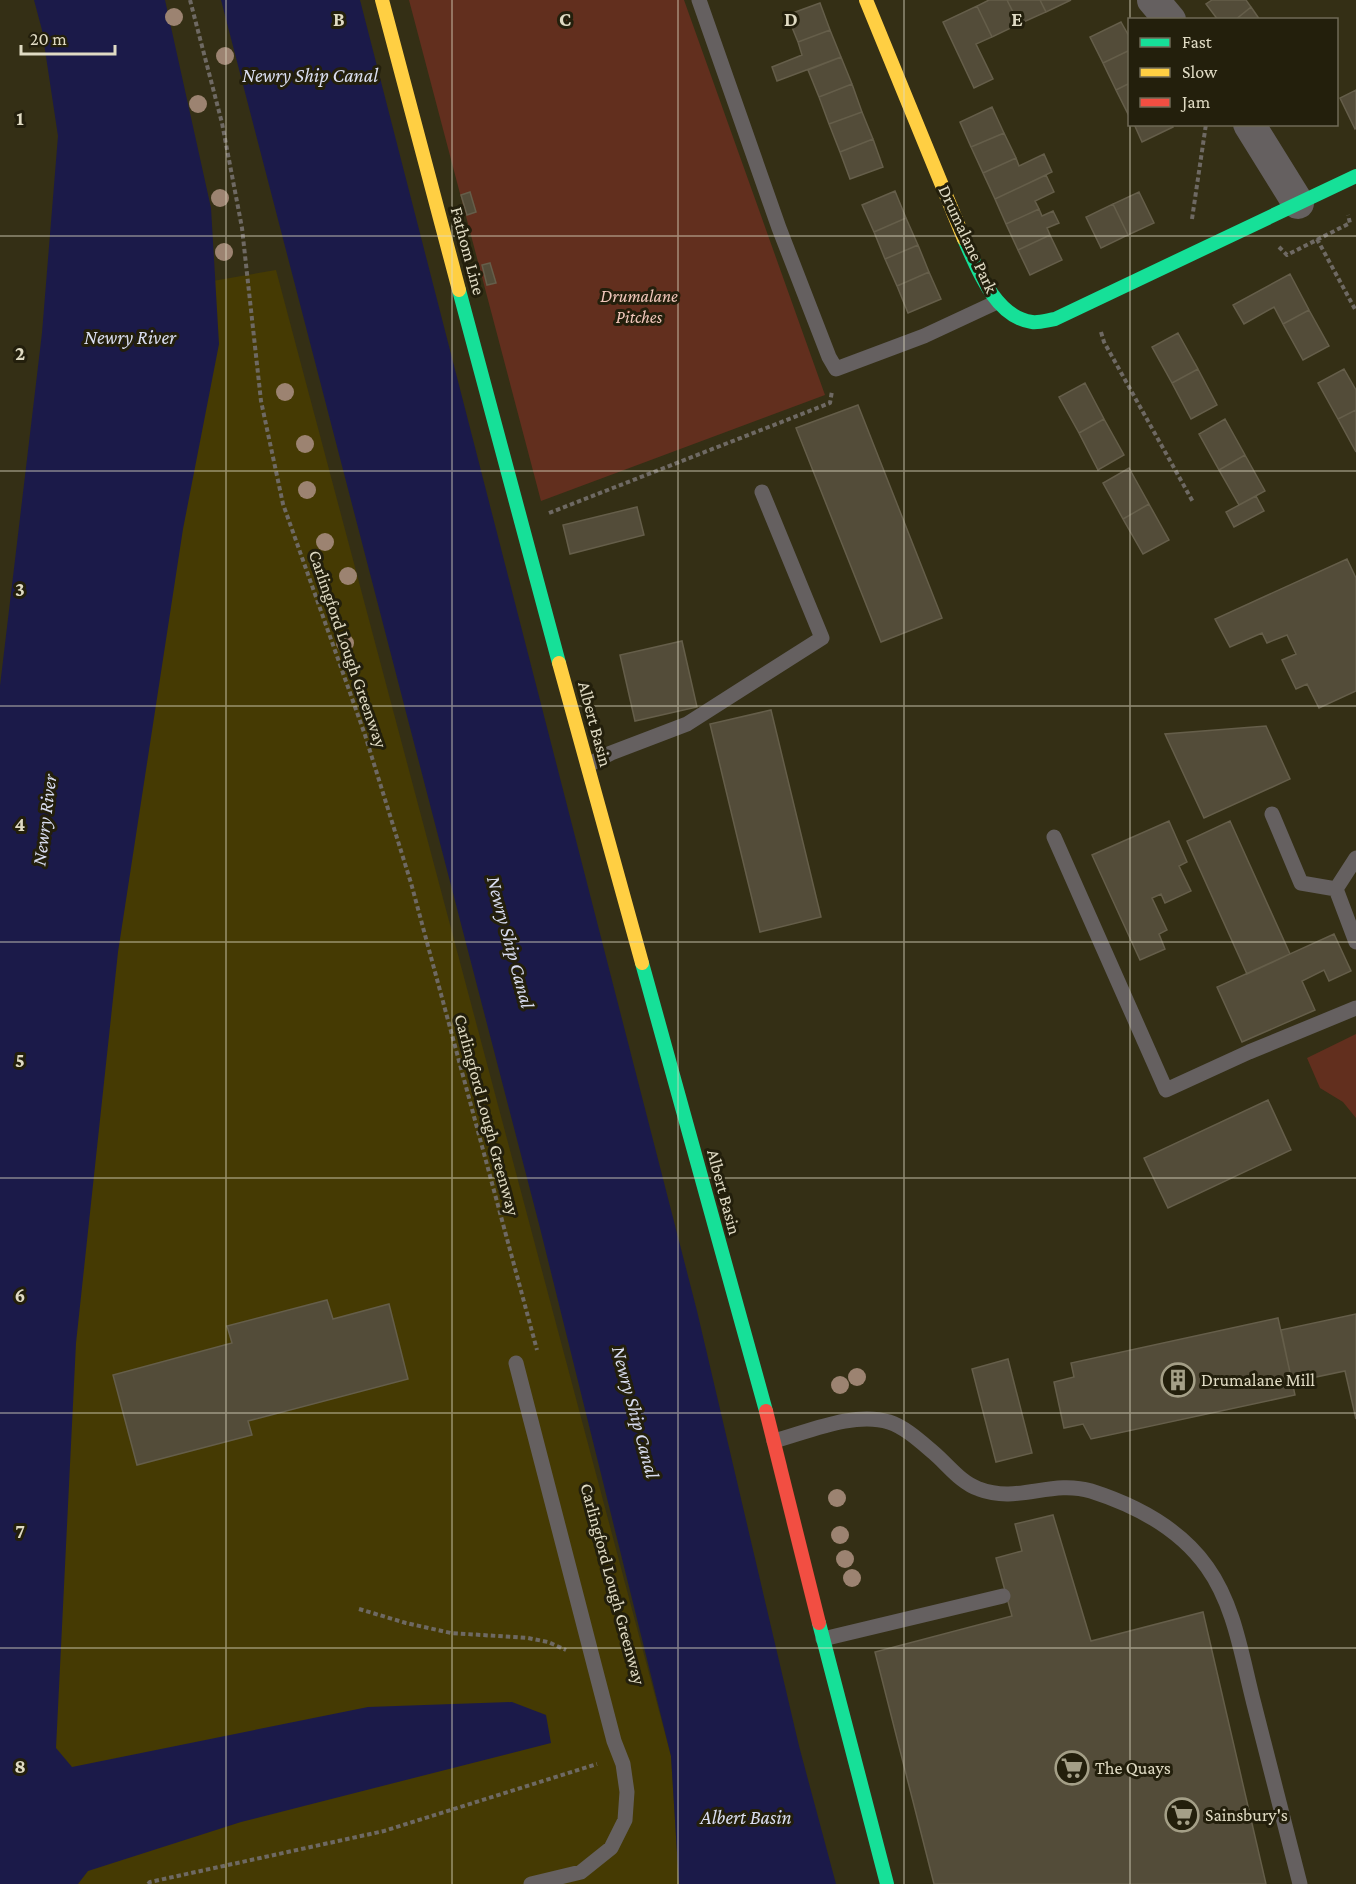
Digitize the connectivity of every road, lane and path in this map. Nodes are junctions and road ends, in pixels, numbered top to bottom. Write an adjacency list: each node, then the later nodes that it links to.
1 (190, 0): 28 (path, Carlingford Lough Greenway)
2 (382, 0): 19 (street, Fathom Line)
3 (699, 0): 16 (lane)
4 (866, 0): 13 (street, Drumalane Park)
5 (1153, 0): 6 (street)
6 (1168, 18)
7 (1206, 126): 12 (path)
8 (1250, 126): 10 (street)
9 (1356, 176): 10 (street, Drumalane Park)
10 (1298, 203): 12 (street, Drumalane Park)
11 (1317, 239): 15 (path)
12 (1186, 256): 14 (street, Drumalane Park)
13 (997, 302): 14 (street, Drumalane Park); 16 (lane)
14 (1090, 302): 18 (path)
15 (1356, 311)
16 (836, 369): 20 (path)
17 (762, 492): 21 (lane)
18 (1193, 502)
19 (518, 513): 21 (street, Albert Basin)
20 (540, 516)
21 (588, 765): 30 (street, Albert Basin)
22 (1272, 814): 25 (lane)
23 (1054, 837): 27 (lane)
24 (1356, 858): 25 (lane)
25 (1336, 889): 26 (lane)
26 (1356, 942)
27 (1356, 1008)
28 (538, 1356)
29 (516, 1363): 34 (lane)
30 (774, 1441): 33 (street, Albert Basin); 39 (lane)
31 (1003, 1596): 33 (lane)
32 (359, 1609): 34 (path)
33 (823, 1639): 38 (street, Albert Basin)
34 (595, 1668): 35 (lane)
35 (620, 1756): 36 (path); 37 (lane)
36 (148, 1884)
37 (531, 1884)
38 (887, 1884)
39 (1300, 1884)

